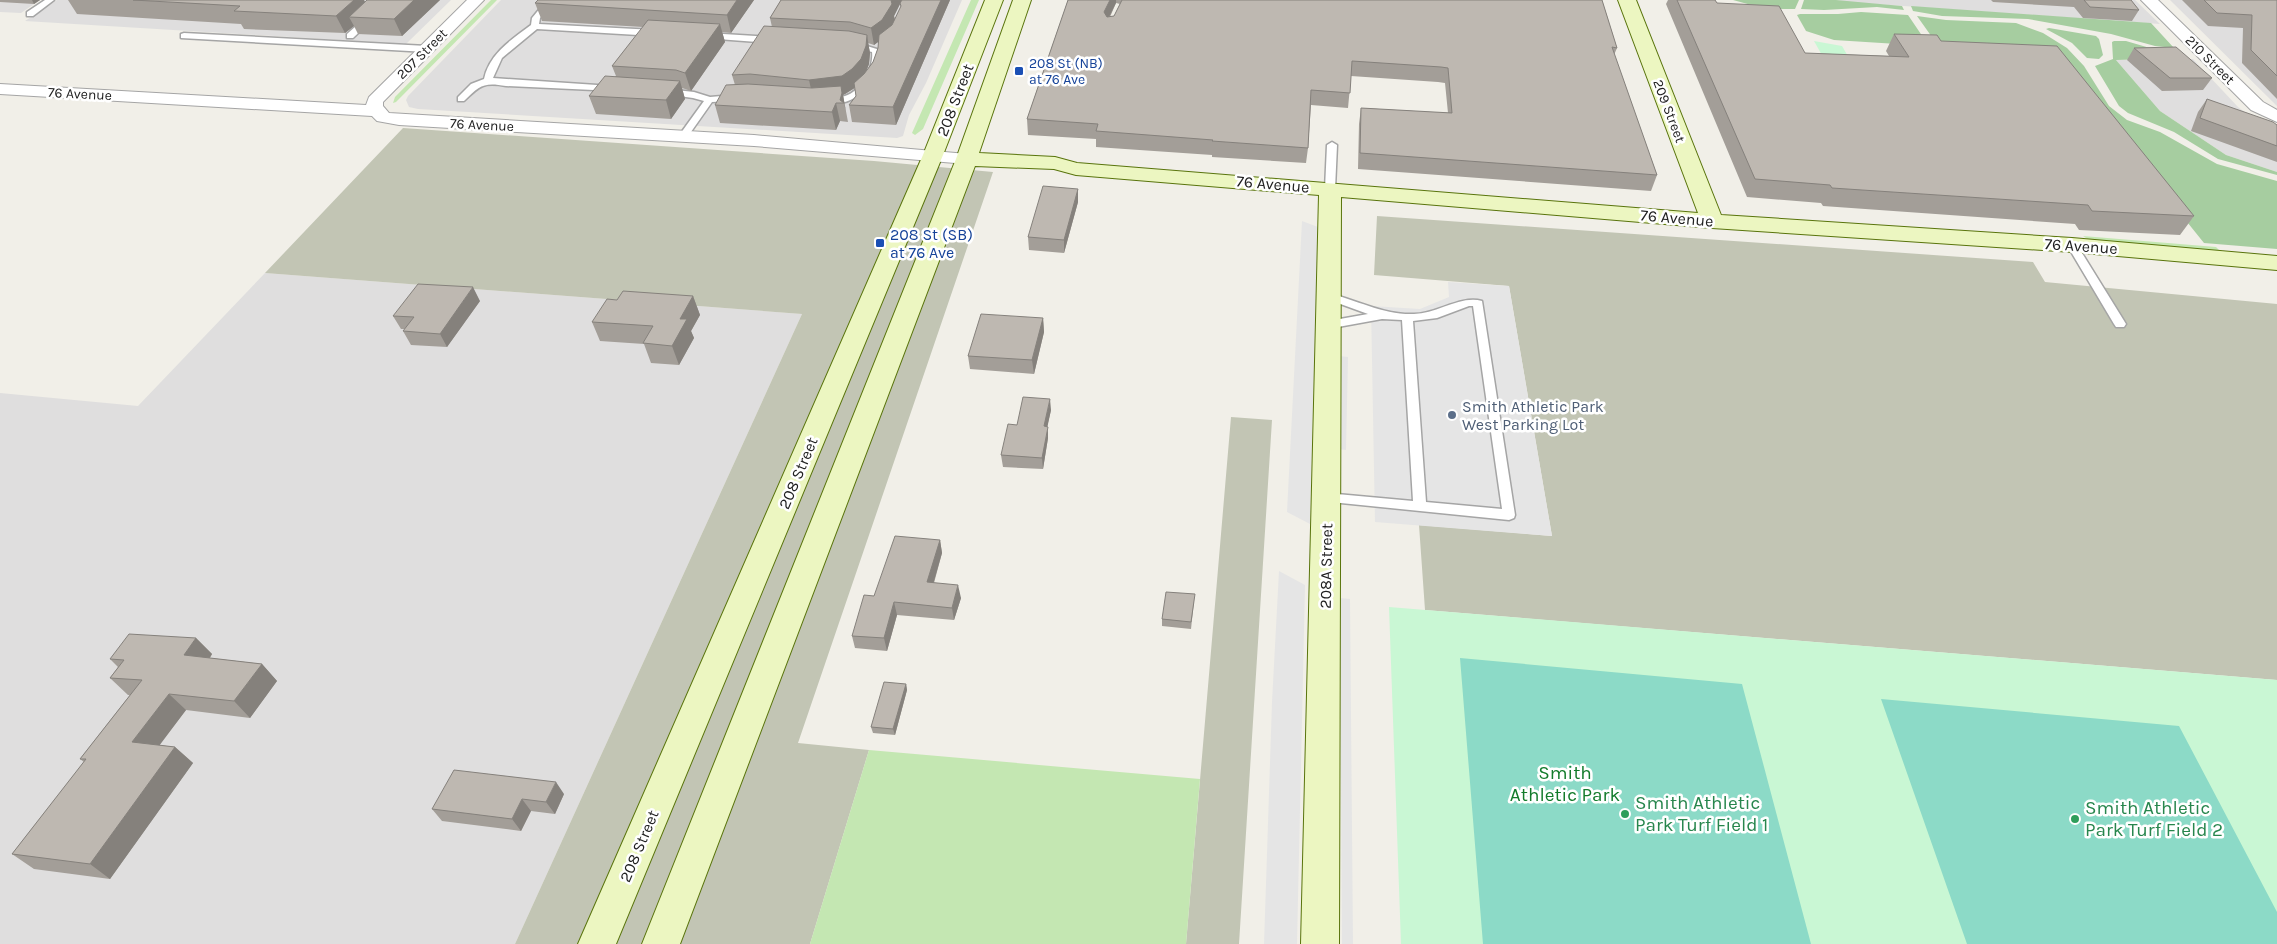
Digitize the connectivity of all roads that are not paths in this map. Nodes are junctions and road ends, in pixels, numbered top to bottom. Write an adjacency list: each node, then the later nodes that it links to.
1 (50, 0): 9 (lane)
2 (476, 0): 17 (street, 207 Street)
3 (994, 0): 30 (street, 208 Street)
4 (1022, 0): 31 (street, 208 Street)
5 (1627, 0): 33 (street, 209 Street)
6 (2149, 0): 27 (street, 210 Street)
7 (549, 3): 10 (lane)
8 (376, 11): 13 (lane)
9 (30, 14)
10 (535, 26): 11 (lane); 18 (lane)
11 (668, 34)
12 (184, 36): 17 (lane)
13 (350, 36)
14 (697, 36): 15 (lane)
15 (784, 40)
16 (843, 44): 25 (lane)
17 (427, 49): 26 (street, 207 Street)
18 (488, 80): 20 (lane); 23 (lane)
19 (0, 89): 26 (street, 76 Avenue)
20 (622, 90)
21 (661, 92): 24 (lane)
22 (744, 97): 24 (lane)
23 (461, 100)
24 (709, 100): 28 (lane)
25 (820, 101)
26 (377, 111): 28 (street, 76 Avenue)
27 (2275, 116)
28 (684, 137): 30 (street, 76 Avenue)
29 (1332, 145): 32 (lane)
30 (933, 155): 31 (street, 76 Avenue); 43 (street, 208 Street)
31 (967, 159): 32 (street, 76 Avenue); 44 (street, 208 Street)
32 (1330, 189): 33 (street, 76 Avenue); 36 (street, 208A Street)
33 (1712, 221): 34 (street, 76 Avenue)
34 (2072, 245): 35 (street, 76 Avenue); 39 (lane)
35 (2277, 263)
36 (1328, 296): 37 (lane); 40 (street, 208A Street)
37 (1382, 315): 38 (lane); 40 (lane)
38 (1407, 317): 42 (lane); 42 (lane)
39 (2120, 324)
40 (1327, 325): 41 (street, 208A Street)
41 (1326, 498): 42 (lane); 45 (street, 208A Street)
42 (1420, 507)
43 (597, 944)
44 (661, 944)
45 (1320, 944)

